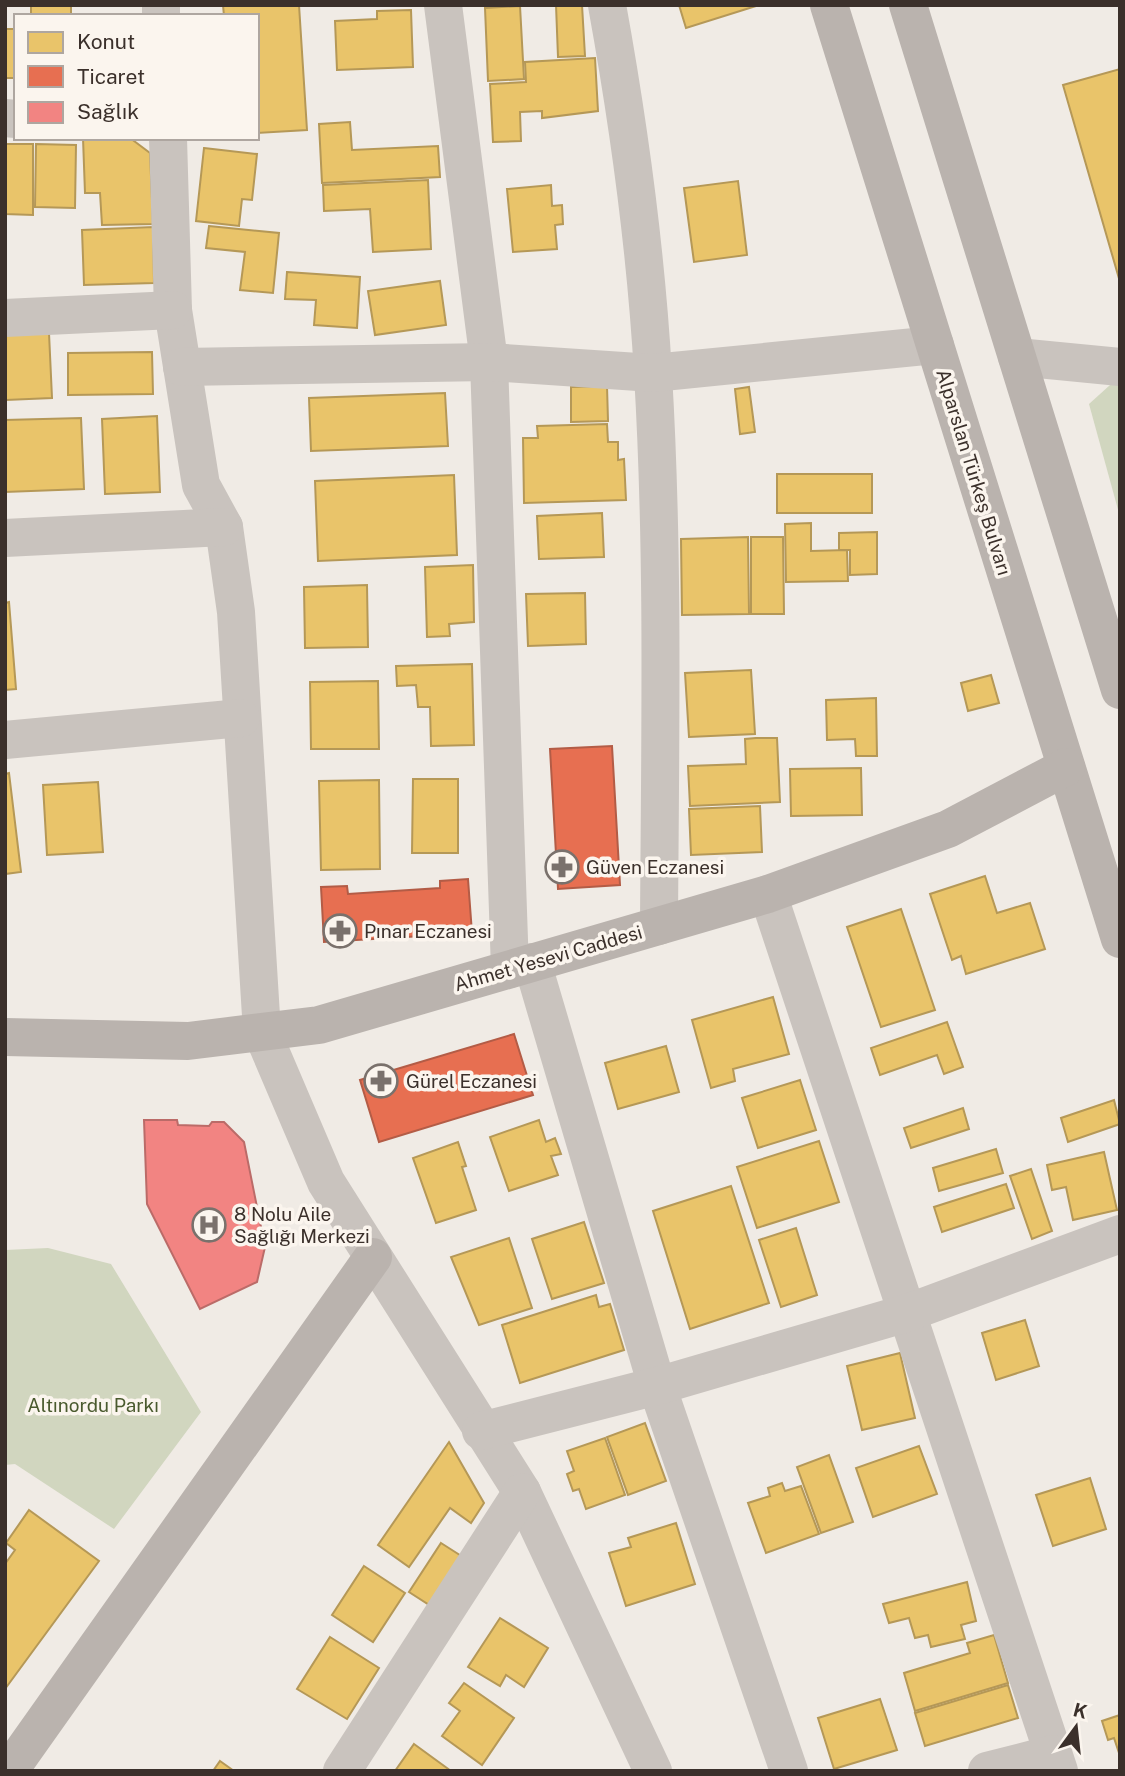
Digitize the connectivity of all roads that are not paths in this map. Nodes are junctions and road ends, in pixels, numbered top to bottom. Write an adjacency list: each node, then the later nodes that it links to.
1 (443, 5): 10 (street)
2 (607, 5): 13 (street)
3 (829, 5): 8 (street, Alparslan Türkeş Bulvarı)
4 (908, 5): 9 (street)
5 (168, 140): 6 (street)
6 (173, 310): 7 (street); 11 (street)
7 (5, 318)
8 (934, 345): 13 (street); 19 (street, Alparslan Türkeş Bulvarı)
9 (1017, 356): 12 (street); 16 (street)
10 (489, 362): 11 (street); 13 (street); 23 (street)
11 (182, 367): 14 (street)
12 (1120, 367)
13 (653, 373): 21 (street)
14 (224, 527): 15 (street); 17 (street)
15 (5, 538)
16 (1120, 690)
17 (241, 718): 18 (street); 24 (street)
18 (5, 740)
19 (1066, 766): 20 (street, Ahmet Yesevi Caddesi); 22 (street, Alparslan Türkeş Bulvarı)
20 (768, 894): 21 (street, Ahmet Yesevi Caddesi); 28 (street)
21 (660, 926): 23 (street, Ahmet Yesevi Caddesi)
22 (1120, 939)
23 (522, 966): 24 (street, Ahmet Yesevi Caddesi); 29 (street)
24 (262, 1032): 25 (street, Ahmet Yesevi Caddesi); 27 (street)
25 (5, 1037)
26 (1120, 1234): 28 (street)
27 (373, 1257): 30 (street); 34 (street)
28 (907, 1313): 29 (street); 32 (street)
29 (657, 1386): 30 (street); 36 (street)
30 (481, 1431): 31 (street)
31 (522, 1492): 33 (street); 35 (street)
32 (1056, 1762): 37 (street)
33 (648, 1768)
34 (9, 1771)
35 (342, 1771)
36 (789, 1771)
37 (987, 1771)

